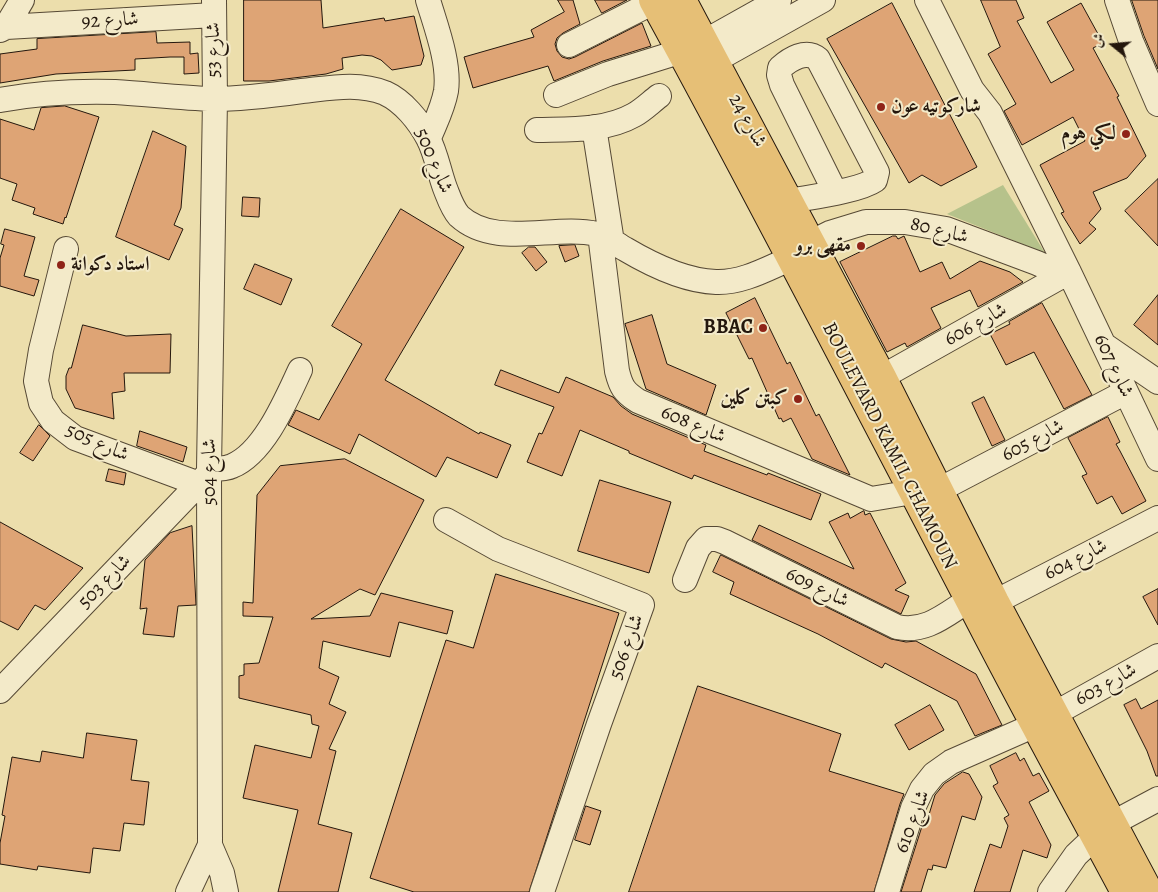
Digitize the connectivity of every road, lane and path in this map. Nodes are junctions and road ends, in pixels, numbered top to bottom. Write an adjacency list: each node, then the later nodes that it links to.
1 (22, 0): 11 (street)
2 (428, 0): 22 (street)
3 (682, 0): 13 (main road, شارع 24)
4 (779, 0): 13 (street)
5 (823, 0): 13 (street)
6 (927, 0): 19 (street)
7 (945, 0): 19 (street)
8 (1117, 0): 18 (street)
9 (654, 1): 12 (street); 13 (main road, BOULEVARD KAMIL CHAMOUN)
10 (214, 7): 11 (street, شارع 92); 16 (street, شارع 53)
11 (3, 28)
12 (569, 45)
13 (700, 51): 14 (street); 24 (main road, شارع 24); 27 (main road, BOULEVARD KAMIL CHAMOUN)
14 (556, 95)
15 (659, 96): 20 (street)
16 (214, 99): 17 (street, شارع 500); 22 (street, شارع 500); 35 (street, شارع 504)
17 (0, 100)
18 (1158, 104)
19 (990, 113): 28 (street, شارع 607)
20 (594, 127): 21 (street); 25 (street, شارع 608)
21 (537, 130)
22 (429, 138): 25 (street, شارع 500)
23 (835, 192): 23 (street); 24 (street)
24 (790, 201): 27 (main road, شارع 24)
25 (606, 238): 27 (street, شارع 500); 36 (street, شارع 608)
26 (66, 249): 35 (street, شارع 505)
27 (802, 250): 28 (street, شارع 80); 31 (main road, BOULEVARD KAMIL CHAMOUN); 36 (main road, BOULEVARD KAMIL CHAMOUN)
28 (1067, 274): 29 (street, شارع 607); 31 (street, شارع 606)
29 (1103, 344): 32 (street); 33 (street, شارع 607)
30 (300, 370): 35 (street)
31 (882, 377): 36 (main road, BOULEVARD KAMIL CHAMOUN)
32 (1158, 382)
33 (1126, 392): 34 (street, شارع 607); 36 (street, شارع 605)
34 (1158, 459)
35 (206, 475): 42 (street, شارع 503); 46 (street, شارع 504)
36 (926, 491): 40 (main road, BOULEVARD KAMIL CHAMOUN)
37 (1158, 518): 40 (street, شارع 604)
38 (446, 520): 49 (street, شارع 506)
39 (686, 580): 40 (street, شارع 609)
40 (982, 601): 43 (main road, BOULEVARD KAMIL CHAMOUN)
41 (1158, 656): 43 (street, شارع 603)
42 (0, 691)
43 (1044, 720): 45 (main road, BOULEVARD KAMIL CHAMOUN); 50 (street, شارع 610)
44 (1158, 799): 45 (street)
45 (1104, 830): 51 (street); 52 (main road, BOULEVARD KAMIL CHAMOUN); 53 (main road, BOULEVARD KAMIL CHAMOUN)
46 (210, 845): 47 (street, شارع 504); 48 (street, شارع 504)
47 (188, 892)
48 (226, 892)
49 (542, 892)
50 (887, 892)
51 (1050, 892)
52 (1125, 892)
53 (1149, 892)

